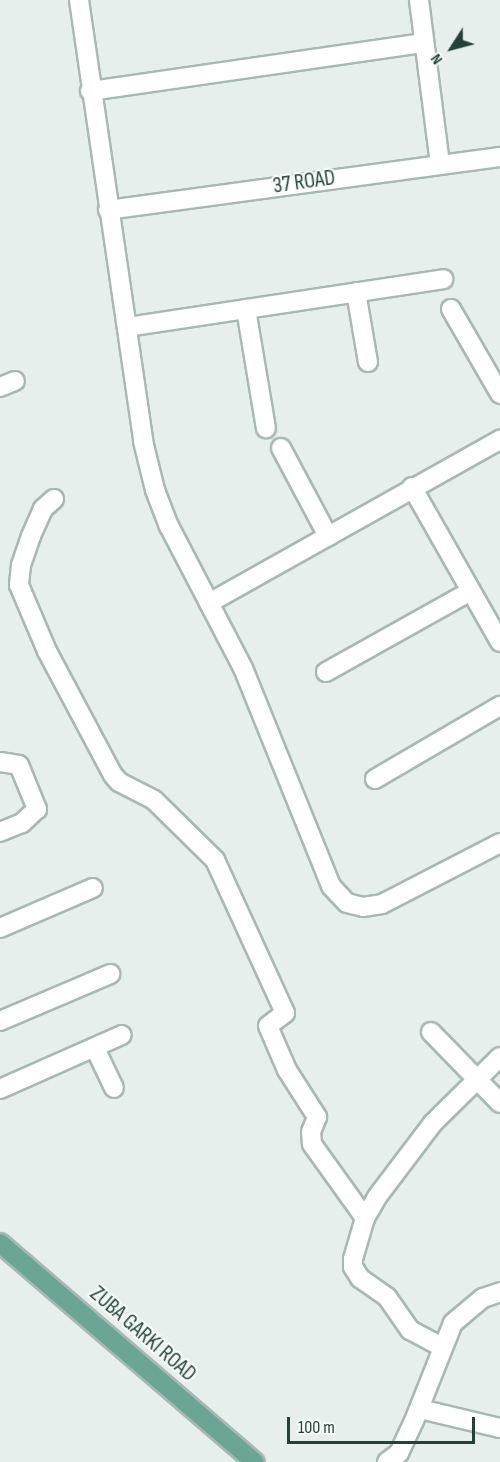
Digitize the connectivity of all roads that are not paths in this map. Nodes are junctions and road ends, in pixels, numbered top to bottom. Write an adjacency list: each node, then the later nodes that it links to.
1 (79, 0): 4 (street)
2 (418, 0): 3 (street)
3 (424, 43): 4 (street); 6 (street)
4 (90, 91): 7 (street)
5 (500, 157): 6 (street, 37 ROAD)
6 (440, 163): 7 (street, 37 ROAD)
7 (108, 210): 12 (street)
8 (443, 279): 9 (street)
9 (356, 292): 10 (street); 13 (street)
10 (246, 309): 12 (street); 15 (street)
11 (451, 309): 14 (street)
12 (127, 327): 22 (street)
13 (368, 362)
14 (500, 394)
15 (266, 428)
16 (500, 440): 18 (street)
17 (281, 448): 20 (street)
18 (412, 487): 20 (street); 21 (street)
19 (54, 499): 42 (street)
20 (328, 536): 22 (street)
21 (471, 591): 23 (street); 24 (street)
22 (209, 603): 29 (street)
23 (500, 642)
24 (326, 672)
25 (500, 706): 27 (street)
26 (0, 762): 28 (street)
27 (375, 779)
28 (0, 832)
29 (500, 843)
30 (93, 888): 31 (street)
31 (0, 928)
32 (110, 974): 33 (street)
33 (0, 1021)
34 (430, 1032): 38 (street)
35 (122, 1035): 36 (street)
36 (95, 1048): 39 (street); 40 (street)
37 (500, 1057): 38 (street)
38 (478, 1079): 41 (street); 42 (street)
39 (0, 1089)
40 (114, 1089)
41 (500, 1103)
42 (365, 1218): 45 (street)
43 (0, 1244): 48 (main road, ZUBA GARKI ROAD)
44 (500, 1292): 45 (street)
45 (442, 1347): 46 (street)
46 (420, 1409): 47 (street); 49 (street)
47 (500, 1428)
48 (255, 1462)
49 (387, 1462)

